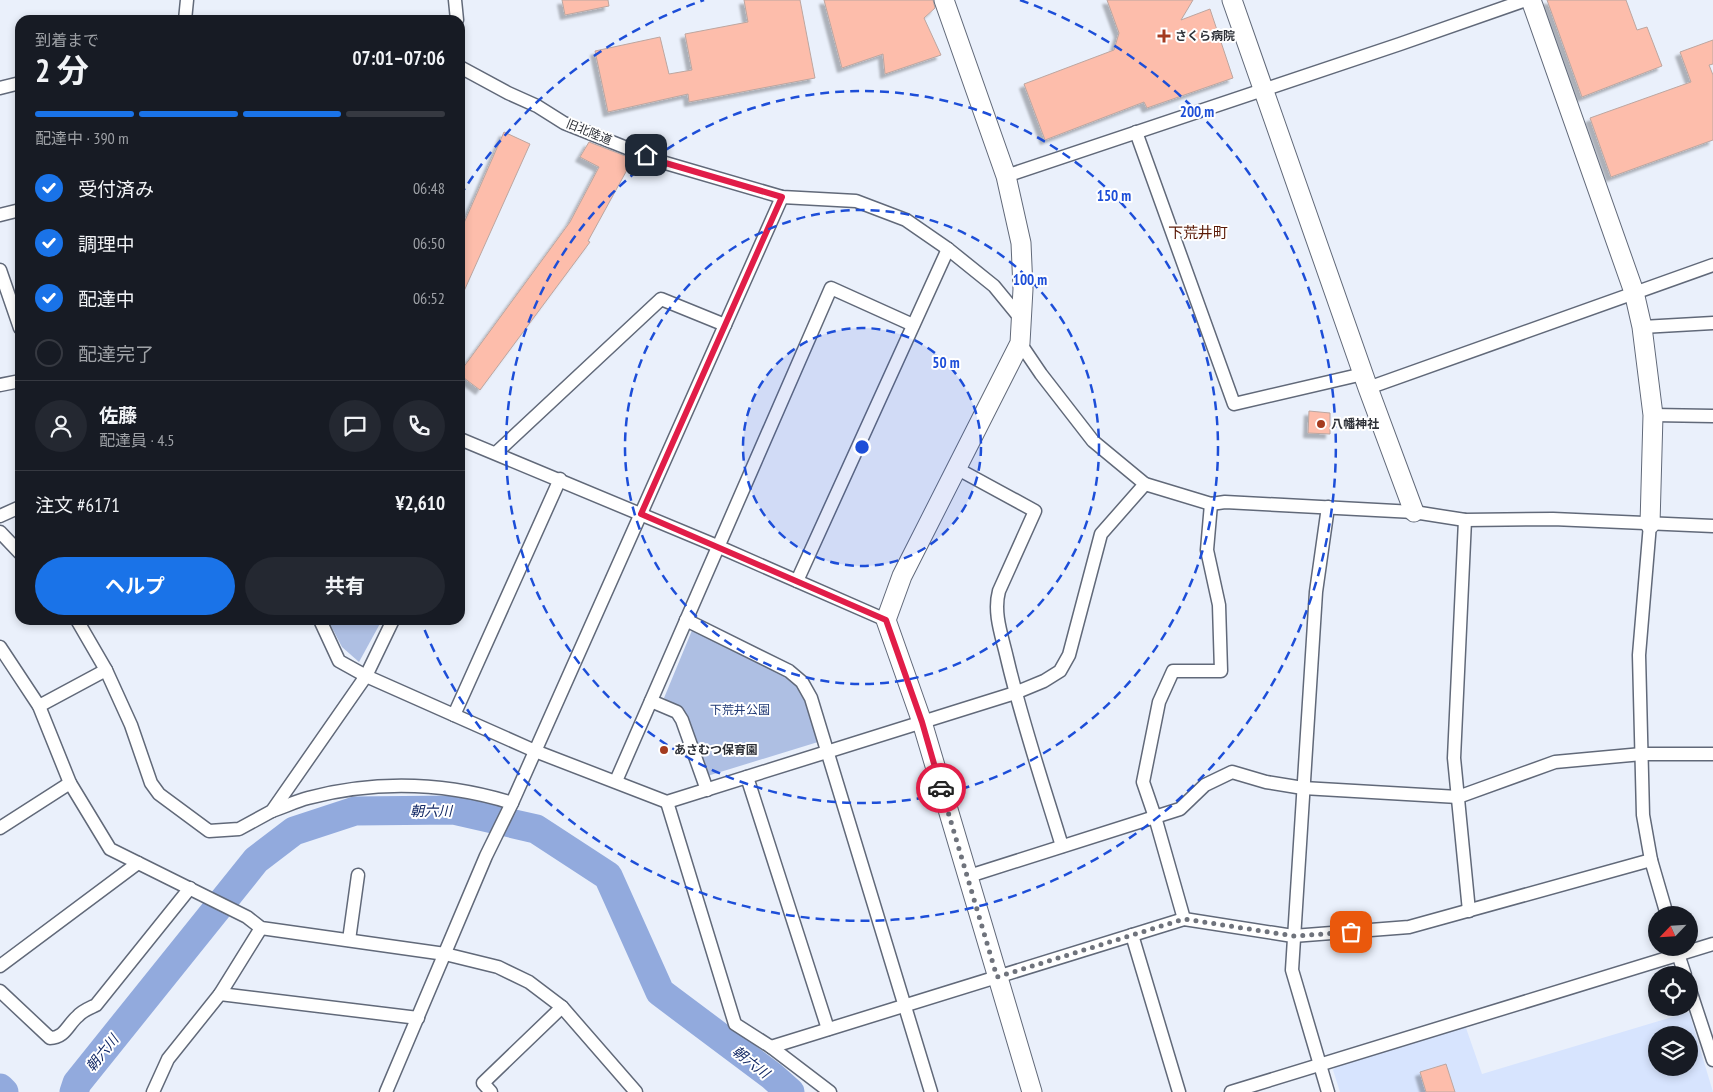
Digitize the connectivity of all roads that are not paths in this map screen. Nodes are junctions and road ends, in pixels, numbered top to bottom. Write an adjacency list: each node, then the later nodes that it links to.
1 (187, 0): 7 (street)
2 (455, 0): 8 (street)
3 (944, 0): 14 (street)
4 (1232, 0): 12 (street)
5 (1526, 0): 12 (street)
6 (1531, 0): 21 (street)
7 (186, 15)
8 (456, 15)
9 (465, 70): 15 (street, 旧北陸道)
10 (15, 85): 11 (street)
11 (0, 88)
12 (1264, 89): 13 (street); 29 (street)
13 (1136, 132): 14 (street); 29 (street)
14 (1006, 176): 23 (street)
15 (782, 197): 18 (street, 旧北陸道); 25 (street)
16 (15, 212): 17 (street)
17 (0, 216)
18 (948, 248): 23 (street, 旧北陸道); 26 (street)
19 (1713, 265): 21 (street)
20 (0, 270): 22 (street)
21 (1634, 292): 27 (street); 29 (street)
22 (15, 314)
23 (1021, 319): 28 (street)
24 (1713, 323): 27 (street)
25 (725, 325): 35 (street); 43 (street)
26 (913, 325): 49 (street); 51 (street)
27 (1642, 328): 32 (street)
28 (1020, 343): 36 (street); 38 (street)
29 (1366, 381): 42 (street)
30 (15, 382): 31 (street)
31 (0, 385)
32 (1653, 414): 33 (street); 46 (street)
33 (1713, 416)
34 (465, 441): 35 (street)
35 (496, 453): 37 (street)
36 (956, 468): 53 (street); 60 (street)
37 (560, 479): 43 (street); 63 (street)
38 (1145, 484): 39 (street); 60 (street)
39 (1211, 504): 40 (street); 78 (street)
40 (1328, 507): 42 (street); 72 (street)
41 (15, 509): 44 (street)
42 (1414, 512): 45 (street)
43 (641, 514): 49 (street); 65 (street)
44 (0, 516)
45 (1465, 520): 46 (street); 74 (street)
46 (1650, 524): 47 (street); 67 (street)
47 (1713, 526)
48 (0, 532): 50 (street)
49 (717, 546): 51 (street); 52 (street)
50 (15, 548)
51 (797, 581): 53 (street)
52 (686, 620): 61 (street); 66 (street)
53 (886, 620): 64 (street)
54 (80, 625): 58 (street)
55 (322, 625): 59 (street)
56 (392, 625): 59 (street)
57 (0, 647): 62 (street)
58 (106, 670): 62 (street); 77 (street)
59 (366, 676): 63 (street); 77 (street)
60 (1015, 692): 64 (street); 80 (street)
61 (651, 701): 70 (street); 73 (street)
62 (40, 706): 71 (street)
63 (454, 715): 65 (street)
64 (922, 722): 66 (street); 84 (street)
65 (535, 751): 70 (street); 76 (street)
66 (828, 752): 69 (street); 101 (street)
67 (1642, 754): 68 (street); 74 (street); 81 (street)
68 (1713, 754)
69 (746, 777): 73 (street); 105 (street)
70 (616, 781): 75 (street)
71 (70, 782): 79 (street); 82 (street)
72 (1303, 788): 74 (street); 78 (street); 91 (street)
73 (706, 790): 75 (street)
74 (1458, 797): 87 (street)
75 (666, 802): 106 (street)
76 (510, 807): 77 (street); 95 (street)
77 (272, 811)
78 (1155, 817): 80 (street); 88 (street)
79 (0, 828)
80 (1062, 846): 84 (street)
81 (1651, 860): 86 (street); 87 (street)
82 (138, 863): 85 (street); 97 (street)
83 (358, 875): 92 (street)
84 (966, 877): 98 (street)
85 (195, 891): 89 (street); 99 (street)
86 (1664, 906)
87 (1469, 911): 91 (street)
88 (1184, 919): 90 (street); 91 (street)
89 (261, 928): 92 (street); 100 (street)
90 (1132, 935): 98 (street); 116 (street)
91 (1294, 936): 108 (street)
92 (349, 940): 95 (street)
93 (1713, 944): 94 (street)
94 (1698, 947)
95 (445, 954): 102 (street); 104 (street)
96 (1661, 956): 108 (street)
97 (0, 966)
98 (997, 977): 101 (street); 115 (street)
99 (0, 991)
100 (220, 994): 104 (street); 109 (street)
101 (904, 1006): 105 (street); 114 (street)
102 (562, 1007): 111 (street); 112 (street)
103 (1698, 1014): 107 (street)
104 (418, 1018): 110 (street)
105 (828, 1029): 106 (street)
106 (771, 1047): 113 (street)
107 (1713, 1060)
108 (1320, 1065): 117 (street); 118 (street)
109 (153, 1092)
110 (386, 1092)
111 (491, 1092)
112 (636, 1092)
113 (830, 1092)
114 (931, 1092)
115 (1032, 1092)
116 (1179, 1092)
117 (1231, 1092)
118 (1328, 1092)

